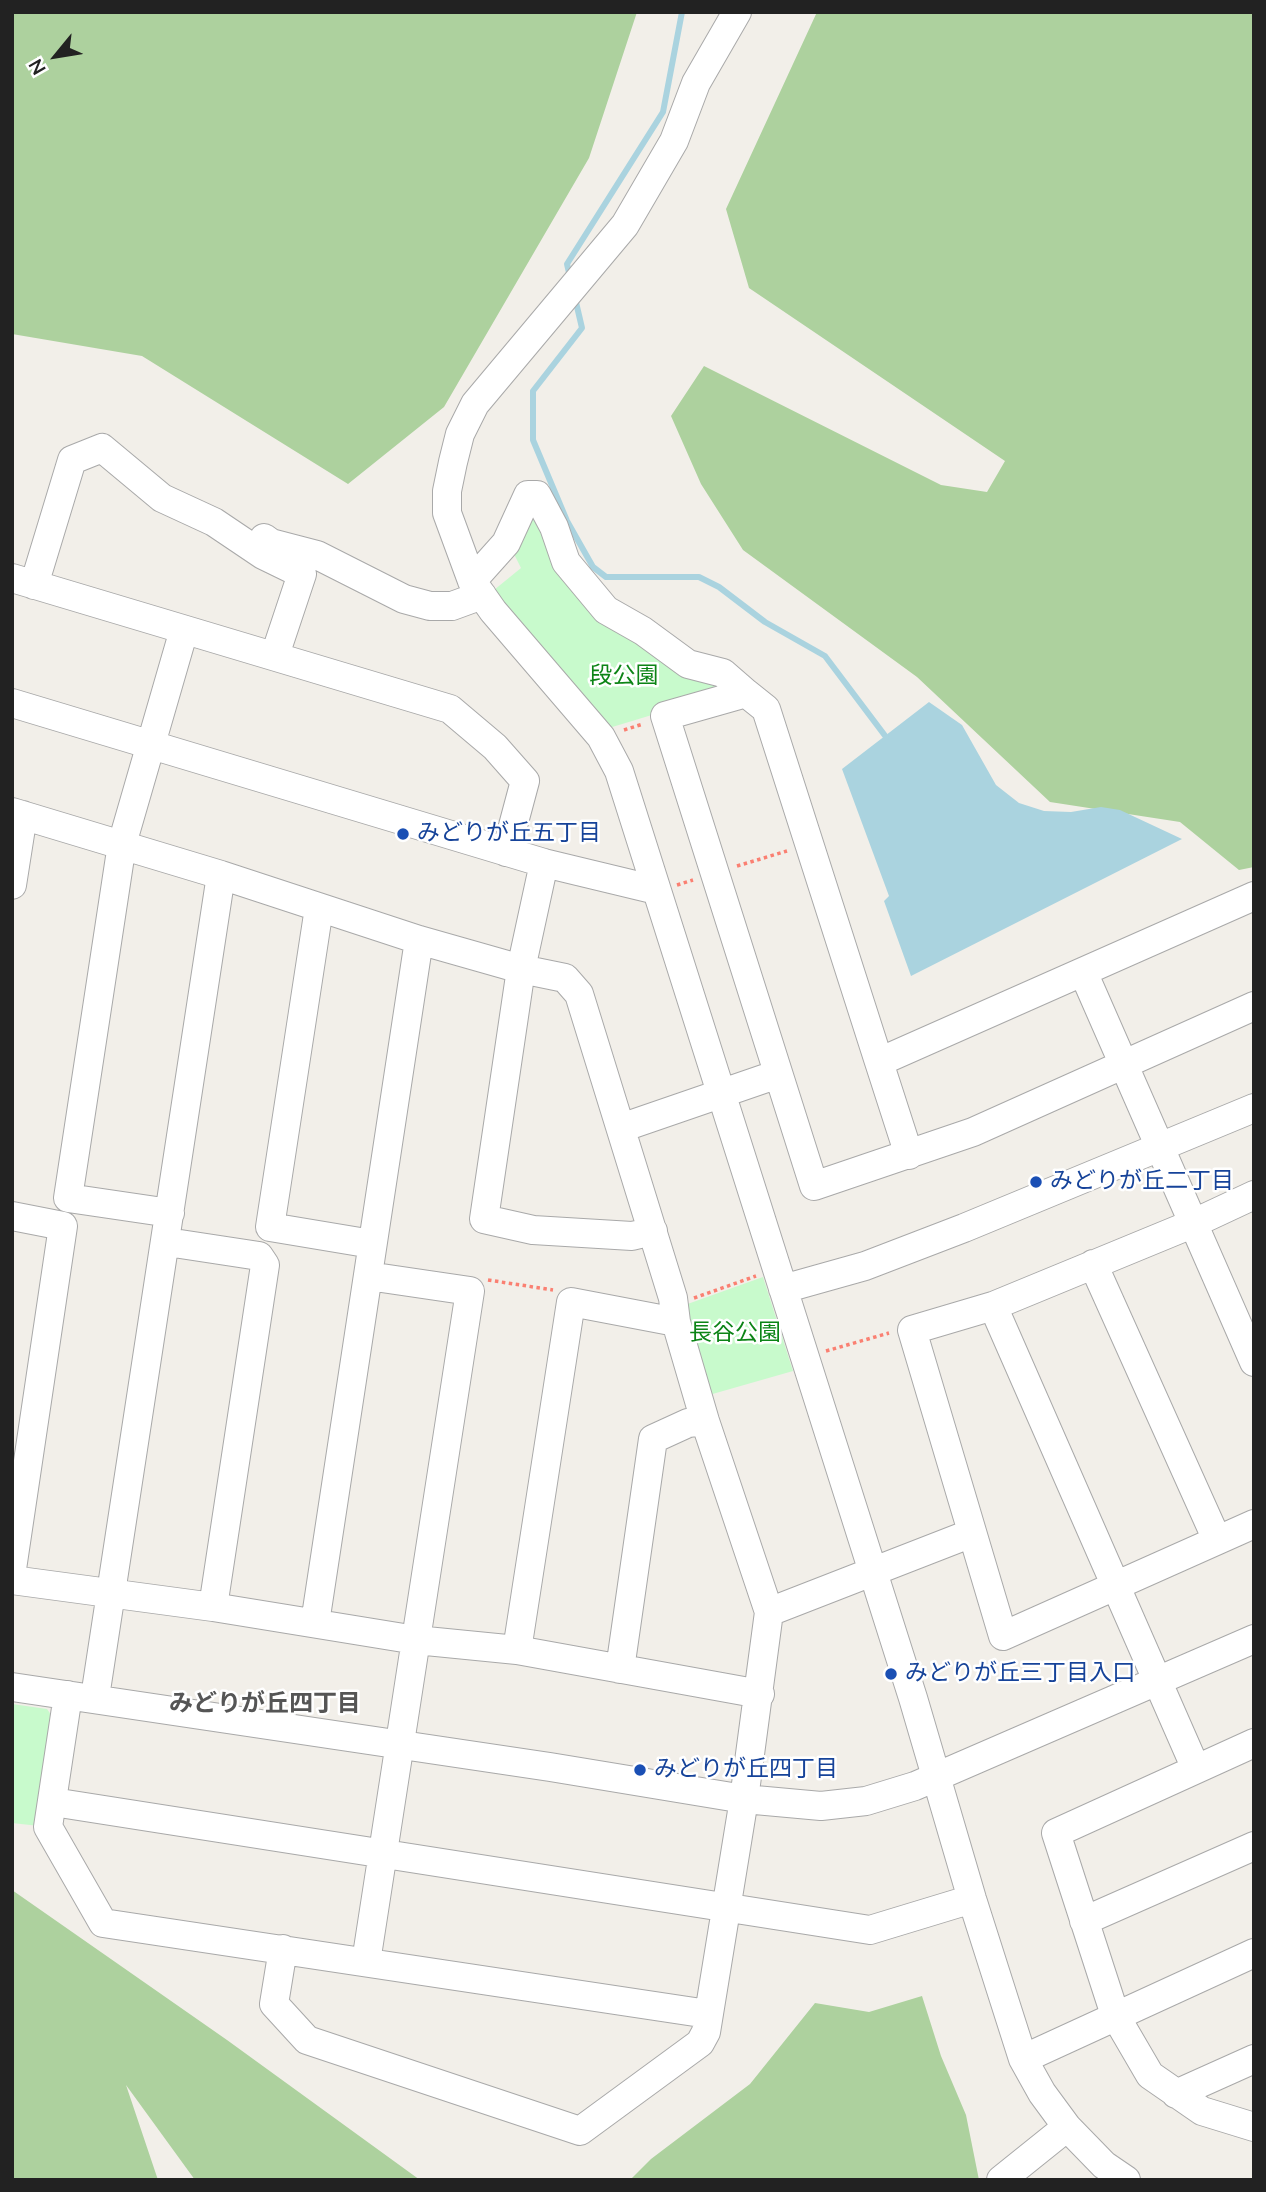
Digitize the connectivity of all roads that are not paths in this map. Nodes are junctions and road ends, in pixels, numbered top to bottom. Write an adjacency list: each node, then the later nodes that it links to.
1 (737, 12): 4 (street)
2 (102, 447): 3 (street); 4 (street); 6 (street)
3 (23, 582): 5 (street)
4 (477, 588): 7 (street); 16 (street)
5 (184, 630): 6 (street); 9 (street)
6 (275, 655): 12 (street)
7 (746, 693): 23 (street); 25 (street)
8 (12, 703): 9 (street)
9 (151, 745): 11 (street); 12 (street)
10 (18, 814): 11 (street); 15 (street)
11 (122, 844): 14 (street); 32 (street)
12 (506, 852): 13 (street)
13 (544, 863): 16 (street); 20 (street)
14 (221, 875): 18 (street); 32 (street)
15 (12, 885)
16 (663, 888): 26 (street)
17 (1254, 896): 21 (street)
18 (319, 908): 19 (street); 37 (street)
19 (419, 940): 20 (street); 37 (street)
20 (521, 969): 28 (street); 35 (street)
21 (1084, 974): 23 (street); 24 (street)
22 (1254, 1006): 24 (street)
23 (879, 1062): 30 (street)
24 (1125, 1062): 29 (street); 30 (street)
25 (778, 1074): 26 (street); 30 (street)
26 (722, 1096): 28 (street); 40 (street)
27 (1254, 1108): 29 (street)
28 (621, 1128): 35 (street)
29 (1160, 1148): 34 (street); 40 (street)
30 (909, 1155)
31 (1254, 1195): 34 (street)
32 (170, 1213): 36 (street)
33 (12, 1216): 48 (street)
34 (1192, 1224): 38 (street); 43 (street)
35 (653, 1231): 42 (street)
36 (167, 1241): 52 (street); 53 (street)
37 (372, 1244): 39 (street)
38 (1093, 1264): 41 (street); 47 (street)
39 (368, 1276): 55 (street); 57 (street)
40 (783, 1289): 49 (street)
41 (993, 1306): 46 (street); 51 (street)
42 (676, 1322): 44 (street); 58 (street)
43 (1254, 1362)
44 (705, 1420): 54 (street); 59 (street)
45 (1254, 1524): 47 (street)
46 (972, 1533): 49 (street); 51 (street)
47 (1217, 1540): 51 (street)
48 (12, 1569)
49 (873, 1573): 54 (street); 67 (street)
50 (12, 1580): 52 (street)
51 (1114, 1587): 60 (street)
52 (111, 1594): 53 (street); 63 (street)
53 (213, 1607): 55 (street)
54 (769, 1612): 62 (street)
55 (316, 1623): 57 (street)
56 (1254, 1639): 60 (street)
57 (416, 1640): 58 (street); 65 (street)
58 (517, 1650): 59 (street)
59 (620, 1669): 62 (street)
60 (1159, 1680): 66 (street); 67 (street)
61 (12, 1687): 63 (street)
62 (760, 1693): 68 (street)
63 (81, 1696): 65 (street); 69 (street)
64 (1254, 1743): 66 (street)
65 (400, 1745): 68 (street); 71 (street)
66 (1196, 1769): 74 (street)
67 (936, 1777): 68 (street); 72 (street)
68 (744, 1799): 73 (street)
69 (53, 1802): 71 (street); 75 (street)
70 (1254, 1846): 74 (street)
71 (384, 1856): 73 (street); 77 (street)
72 (971, 1899): 73 (street); 80 (street)
73 (726, 1907): 78 (street)
74 (1084, 1921): 79 (street)
75 (283, 1949): 77 (street); 78 (street)
76 (1254, 1953): 79 (street)
77 (366, 1962): 78 (street)
78 (708, 2014)
79 (1115, 2015): 80 (street); 82 (street)
80 (1023, 2059): 83 (street)
81 (1254, 2059): 82 (street)
82 (1176, 2094): 84 (street)
83 (1067, 2127): 85 (street); 86 (street)
84 (1254, 2127)
85 (1000, 2180)
86 (1126, 2180)

